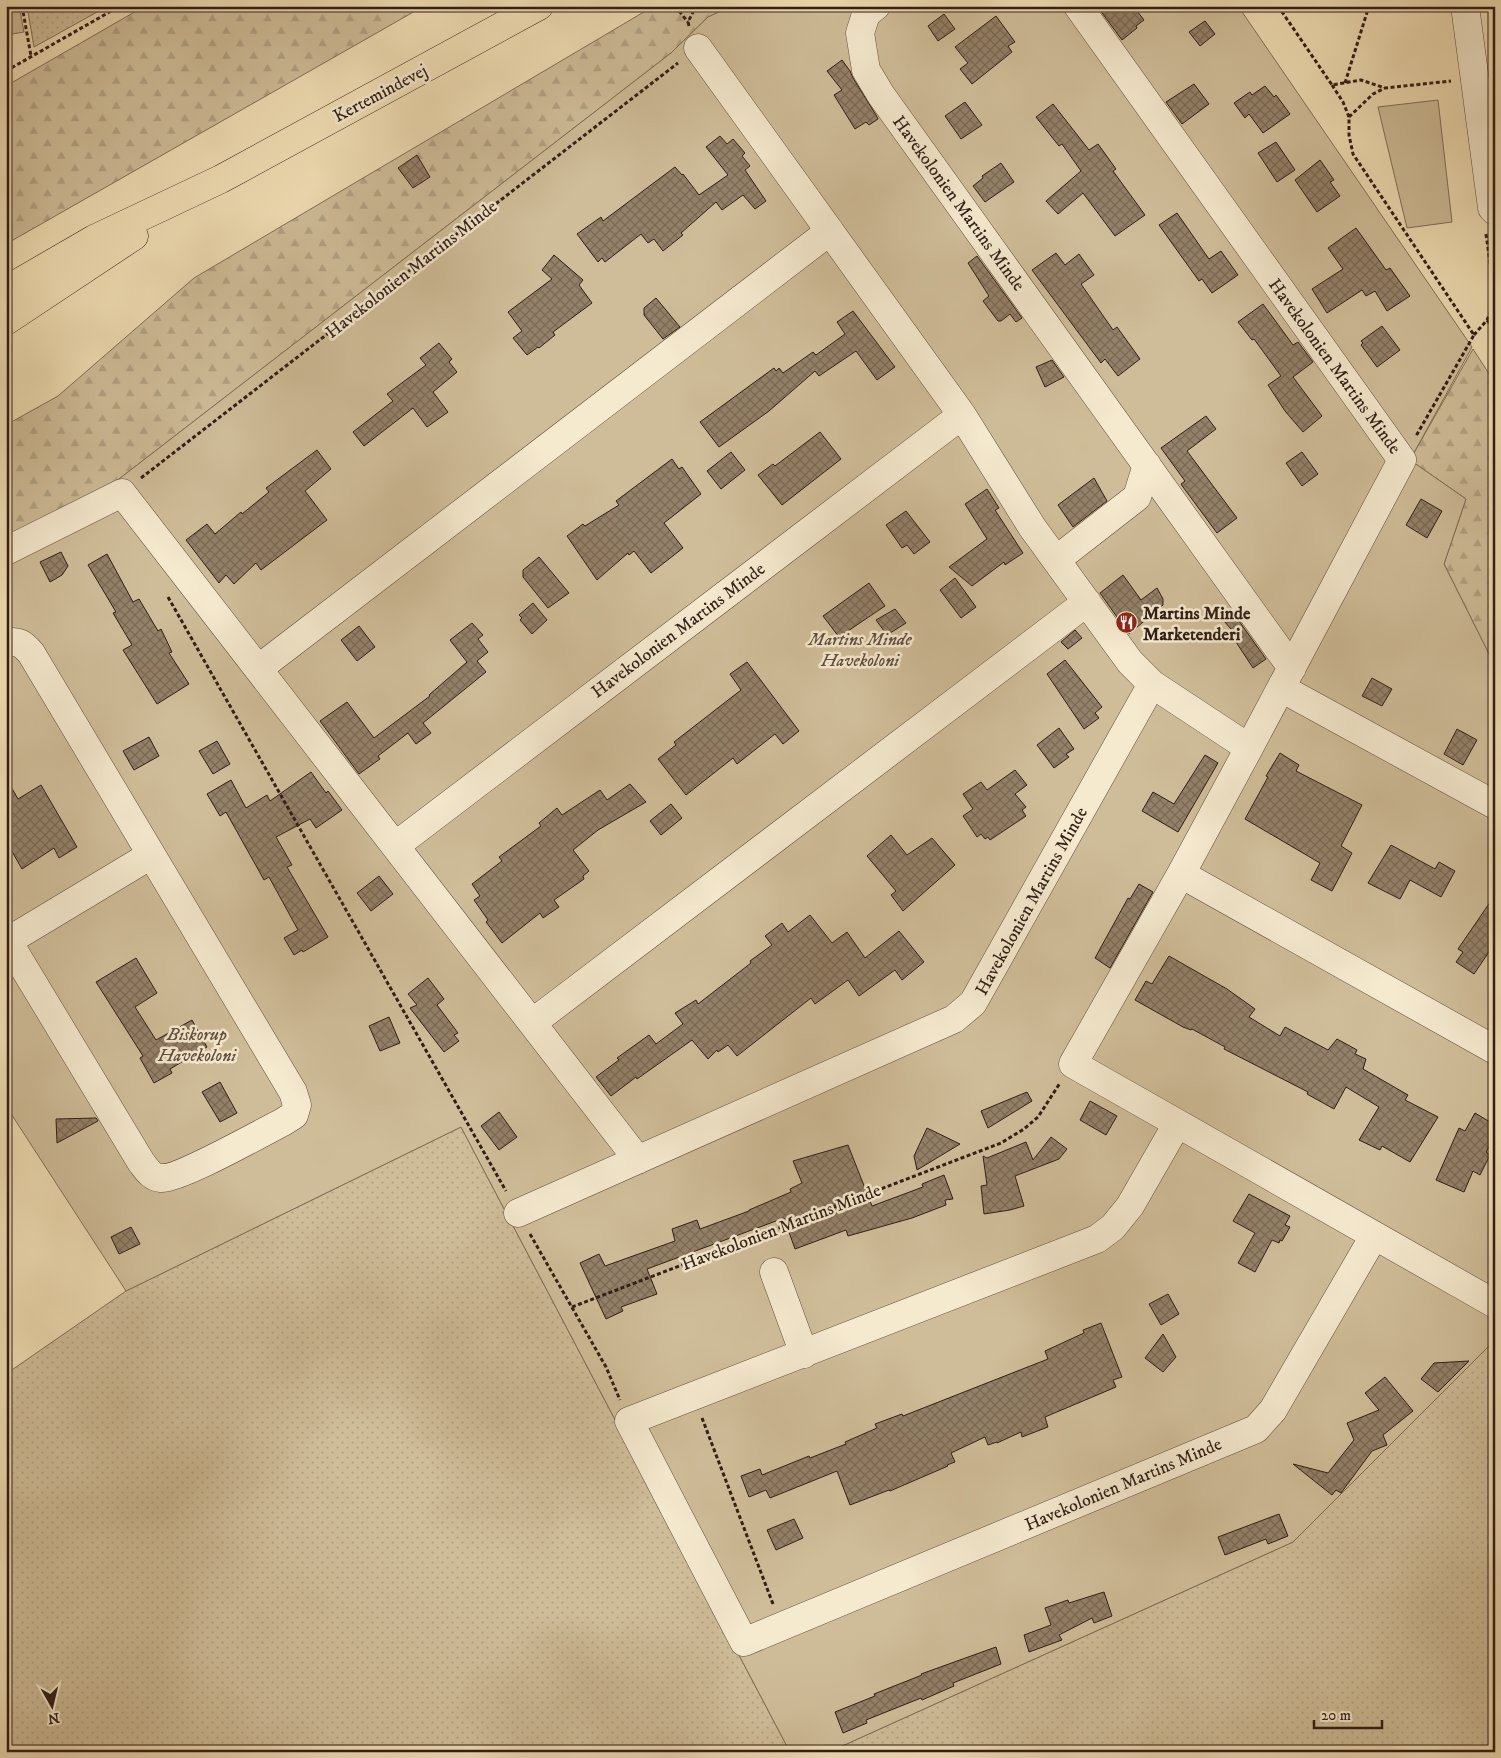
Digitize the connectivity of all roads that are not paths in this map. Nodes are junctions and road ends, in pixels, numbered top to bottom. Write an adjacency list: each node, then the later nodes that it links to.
1 (539, 6): 6 (main road, Kertemindevej)
2 (876, 6): 12 (street, Havekolonien Martins Minde)
3 (1078, 6): 18 (street, Havekolonien Martins Minde)
4 (1465, 6): 7 (street)
5 (698, 48): 8 (street)
6 (220, 179): 9 (main road, Kertemindevej); 10 (main road, Kertemindevej)
7 (1493, 209)
8 (830, 230): 11 (street); 17 (street)
9 (6, 290)
10 (6, 320)
11 (962, 415): 14 (street); 22 (street, Havekolonien Martins Minde)
12 (1147, 465): 14 (street); 18 (street, Havekolonien Martins Minde)
13 (6, 551): 17 (street)
14 (1056, 560): 15 (street)
15 (1086, 602): 19 (street); 26 (street)
16 (6, 643): 23 (street)
17 (258, 669): 22 (street)
18 (1286, 678): 20 (street, Havekolonien Martins Minde); 21 (street)
19 (1152, 684): 20 (street); 29 (street, Havekolonien Martins Minde)
20 (1249, 748): 24 (street, Havekolonien Martins Minde)
21 (1495, 805)
22 (395, 846): 26 (street)
23 (151, 855): 25 (street); 25 (street)
24 (1180, 874): 27 (street); 28 (street, Havekolonien Martins Minde)
25 (7, 940)
26 (532, 1023): 29 (street)
27 (1495, 1050)
28 (1177, 1124): 31 (street); 34 (street)
29 (638, 1160): 30 (street, Havekolonien Martins Minde)
30 (518, 1212)
31 (1374, 1236): 33 (street); 34 (street, Havekolonien Martins Minde)
32 (774, 1272): 34 (street)
33 (1495, 1304)
34 (804, 1354)

